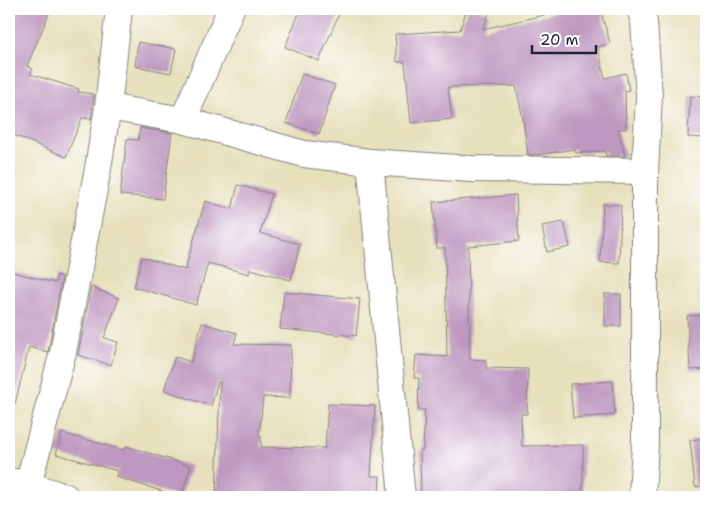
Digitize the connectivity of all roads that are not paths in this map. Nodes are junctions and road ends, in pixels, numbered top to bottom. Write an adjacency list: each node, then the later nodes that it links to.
1 (119, 9): 4 (street)
2 (231, 9): 5 (street)
3 (640, 9): 7 (street)
4 (108, 107): 5 (street); 8 (street)
5 (183, 120): 6 (street)
6 (370, 162): 7 (street); 10 (street)
7 (644, 170): 11 (street)
8 (18, 483): 9 (street)
9 (66, 497)
10 (402, 497)
11 (642, 497)

